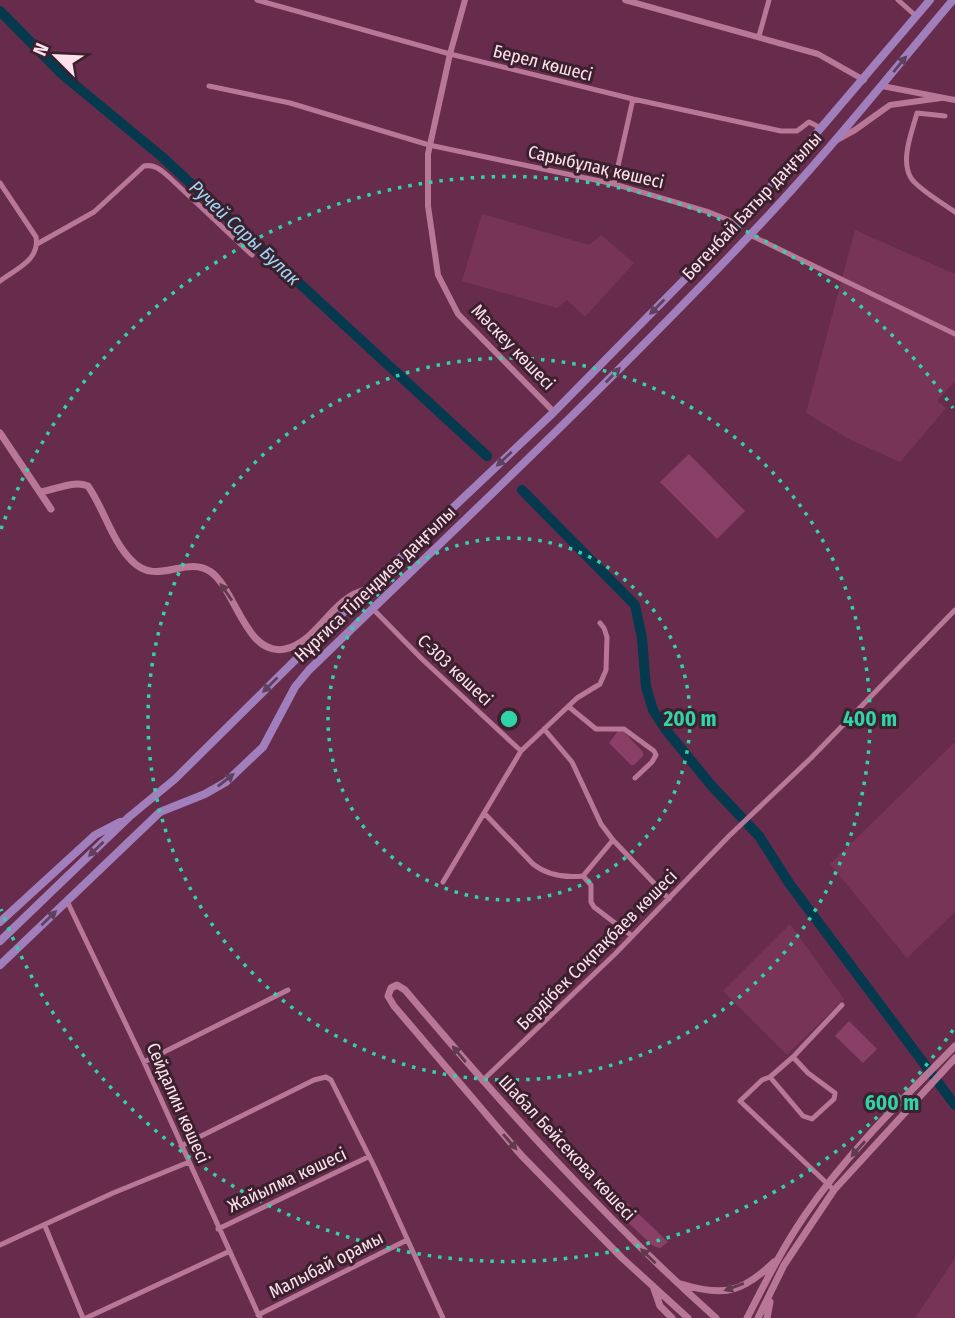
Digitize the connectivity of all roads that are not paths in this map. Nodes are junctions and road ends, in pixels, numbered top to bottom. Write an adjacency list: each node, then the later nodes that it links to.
1 (257, 0): 8 (street, Берел көшесі)
2 (465, 0): 12 (street, Мәскеу көшесі)
3 (625, 0): 9 (street)
4 (769, 0): 11 (street)
5 (898, 0): 10 (street)
6 (930, 0): 10 (main road, Бөгенбай Батыр даңғылы)
7 (953, 0): 15 (main road, Бөгенбай Батыр даңғылы, one-way to 7)
8 (278, 3): 12 (street, Берел көшесі)
9 (650, 3): 11 (street)
10 (916, 16): 13 (main road, Бөгенбай Батыр даңғылы)
11 (759, 36): 13 (street)
12 (450, 54): 17 (street, Берел көшесі); 22 (street, Мәскеу көшесі)
13 (864, 80): 15 (main road); 20 (main road, Бөгенбай Батыр даңғылы)
14 (209, 86): 22 (street, Сарыбұлақ көшесі)
15 (882, 86): 16 (street); 21 (main road, Бөгенбай Батыр даңғылы)
16 (941, 98): 18 (street); 21 (street)
17 (633, 99): 20 (street, Берел көшесі); 24 (street)
18 (955, 100)
19 (945, 116): 25 (street)
20 (822, 128): 26 (main road, Бөгенбай Батыр даңғылы)
21 (833, 141): 27 (main road, Бөгенбай Батыр даңғылы)
22 (429, 145): 24 (street, Сарыбұлақ көшесі); 32 (street, Мәскеу көшесі)
23 (0, 183): 28 (street)
24 (614, 184): 26 (street, Сарыбұлақ көшесі)
25 (955, 212)
26 (739, 224): 27 (main road, Сарыбұлақ көшесі); 32 (main road, Бөгенбай Батыр даңғылы, one-way to 32)
27 (750, 235): 31 (street, Сарыбұлақ көшесі); 33 (main road, Бөгенбай Батыр даңғылы, one-way to 27)
28 (37, 247): 29 (street); 30 (street)
29 (252, 255)
30 (0, 281)
31 (955, 334)
32 (554, 412): 33 (main road, Мәскеу көшесі); 37 (main road, Нұрғиса Тілендиев даңғылы, one-way to 37)
33 (566, 424): 38 (main road, Нұрғиса Тілендиев даңғылы)
34 (0, 433): 35 (main road)
35 (40, 492): 36 (main road); 39 (main road, one-way to 35)
36 (51, 509)
37 (451, 509): 38 (main road); 39 (main road, Нұрғиса Тілендиев даңғылы)
38 (462, 521): 40 (main road, Нұрғиса Тілендиев даңғылы)
39 (366, 590): 47 (main road, Нұрғиса Тілендиев даңғылы, one-way to 47)
40 (372, 608): 45 (street, С-303 көшесі); 48 (main road, Нұрғиса Тілендиев даңғылы, one-way to 40)
41 (955, 610): 54 (street, Бердібек Соқпақбаев көшесі)
42 (600, 623): 43 (street)
43 (569, 707): 44 (street); 46 (street)
44 (544, 729): 45 (street); 51 (street)
45 (520, 751): 49 (street)
46 (635, 778)
47 (149, 800): 48 (main road); 50 (main road, Нұрғиса Тілендиев даңғылы)
48 (160, 812): 55 (main road, Нұрғиса Тілендиев даңғылы)
49 (485, 814): 52 (street); 53 (street)
50 (129, 817): 56 (main road); 58 (main road, Нұрғиса Тілендиев даңғылы, one-way to 58)
51 (613, 840): 52 (street); 54 (street)
52 (583, 876): 57 (street)
53 (443, 883)
54 (669, 899): 57 (street, Бердібек Соқпақбаев көшесі)
55 (67, 901): 59 (main road, Нұрғиса Тілендиев даңғылы, one-way to 55); 65 (street, Сейдалин көшесі)
56 (0, 922)
57 (632, 936): 68 (street, Бердібек Соқпақбаев көшесі)
58 (0, 941)
59 (0, 965)
60 (288, 990): 65 (street)
61 (842, 1005): 63 (street)
62 (955, 1046): 66 (main road)
63 (793, 1057): 67 (street); 67 (street)
64 (955, 1058): 66 (main road)
65 (144, 1062): 69 (street, Сейдалин көшесі)
66 (942, 1065): 72 (main road)
67 (770, 1077): 72 (street)
68 (482, 1081): 79 (main road, Шабал Бейсекова көшесі, one-way to 68); 80 (main road, Шабал Бейсекова көшесі, one-way to 80)
69 (181, 1146): 70 (street); 71 (street, Сейдалин көшесі)
70 (368, 1157): 74 (street, Жайылма көшесі); 75 (street)
71 (189, 1162): 73 (street); 74 (street, Сейдалин көшесі)
72 (831, 1187): 78 (main road); 81 (main road)
73 (45, 1226): 76 (street); 83 (street)
74 (218, 1228): 77 (street, Сейдалин көшесі)
75 (407, 1240): 82 (street, Малыбай орамы); 84 (street)
76 (0, 1245)
77 (230, 1251): 82 (street, Сейдалин көшесі); 83 (street)
78 (782, 1254): 79 (main road, one-way to 79); 88 (main road)
79 (677, 1283): 87 (main road, Шабал Бейсекова көшесі)
80 (653, 1286): 85 (main road); 86 (main road, Шабал Бейсекова көшесі)
81 (772, 1289): 89 (main road); 90 (main road)
82 (259, 1316)
83 (85, 1318)
84 (443, 1318)
85 (672, 1318)
86 (688, 1318)
87 (716, 1318)
88 (747, 1318)
89 (758, 1318)
90 (766, 1318)

